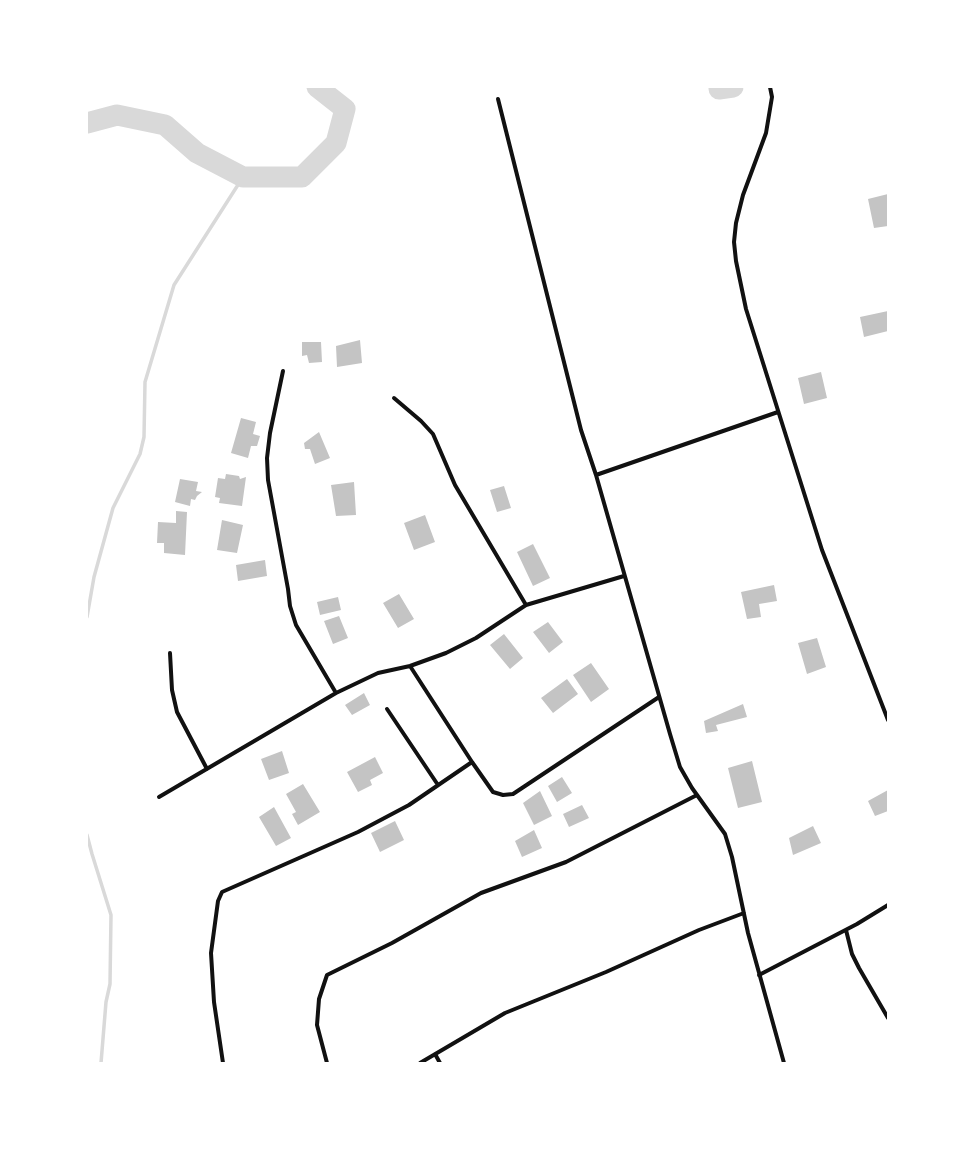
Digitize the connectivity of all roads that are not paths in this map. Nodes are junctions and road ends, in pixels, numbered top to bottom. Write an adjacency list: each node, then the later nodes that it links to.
1 (770, 87): 5 (street)
2 (498, 99): 6 (street)
3 (283, 371): 11 (street)
4 (394, 398): 8 (street)
5 (778, 412): 6 (street); 14 (street)
6 (596, 475): 7 (street)
7 (624, 576): 8 (street); 12 (street)
8 (526, 605): 10 (street)
9 (170, 653): 16 (street)
10 (410, 666): 11 (street); 15 (street)
11 (336, 693): 16 (street)
12 (659, 697): 15 (street); 18 (street)
13 (387, 709): 17 (street)
14 (888, 720)
15 (472, 762): 17 (street)
16 (207, 769): 19 (street)
17 (438, 785): 26 (street)
18 (697, 796): 21 (street); 27 (street)
19 (159, 797)
20 (888, 905): 22 (street)
21 (744, 913): 23 (street); 25 (street)
22 (846, 930): 23 (street); 24 (street)
23 (759, 975): 30 (street)
24 (888, 1018)
25 (435, 1054): 28 (street); 29 (street)
26 (223, 1063)
27 (327, 1063)
28 (420, 1063)
29 (440, 1063)
30 (784, 1063)

